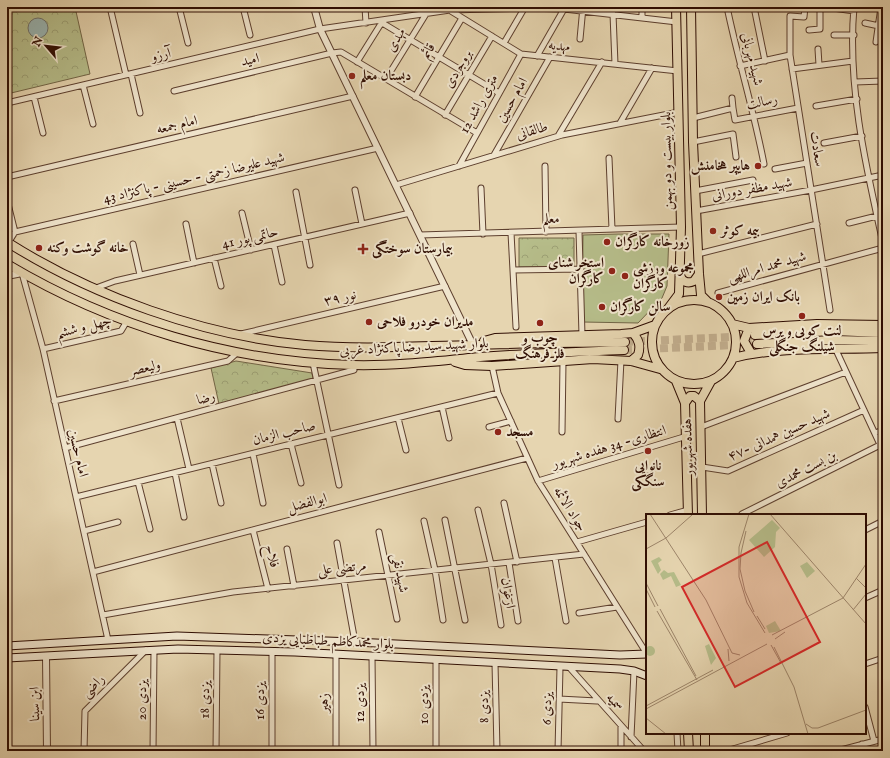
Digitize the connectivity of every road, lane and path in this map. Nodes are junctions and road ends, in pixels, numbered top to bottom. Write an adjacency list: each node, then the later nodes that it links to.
1 (110, 7): 59 (street)
2 (179, 7): 40 (street)
3 (243, 7): 31 (street)
4 (314, 7): 29 (street)
5 (365, 7): 25 (street)
6 (525, 7): 16 (street, آرزو); 19 (street, آرزو); 41 (street)
7 (642, 7): 23 (street)
8 (676, 7): 26 (main road, بلوار بیست و دو بهمن)
9 (691, 7): 35 (main road, بلوار بیست و دو بهمن)
10 (727, 7): 55 (street, شهید مهربانی)
11 (754, 7): 49 (street)
12 (805, 7): 45 (street, سعادت)
13 (820, 7): 30 (street)
14 (826, 7): 18 (street)
15 (882, 8): 28 (street)
16 (564, 9): 17 (street, آرزو); 46 (street)
17 (583, 9): 21 (street, آرزو); 37 (street)
18 (854, 9): 33 (street)
19 (450, 10): 20 (street, آرزو); 22 (street, مهدیه)
20 (426, 14): 24 (street, آرزو); 36 (street, مهدی)
21 (613, 14): 23 (street, آرزو); 53 (street)
22 (462, 18): 34 (street, مهدیه); 47 (street, قائم)
23 (642, 18): 26 (street, آرزو)
24 (381, 21): 25 (street, آرزو); 36 (street); 51 (street)
25 (366, 22): 29 (street, آرزو)
26 (677, 22): 38 (main road, بلوار بیست و دو بهمن)
27 (865, 23): 28 (street)
28 (879, 26): 39 (street)
29 (320, 29): 43 (street); 59 (street, آرزو)
30 (809, 30)
31 (250, 35)
32 (834, 35): 33 (street)
33 (854, 35): 50 (street)
34 (492, 36): 41 (street, مهدیه); 60 (street, بروجردی)
35 (692, 38): 38 (main road); 80 (main road, بلوار بیست و دو بهمن)
36 (411, 39): 47 (street); 61 (street, مهدی)
37 (580, 39)
38 (677, 39): 58 (main road, بلوار بیست و دو بهمن)
39 (876, 42)
40 (188, 43)
41 (504, 43): 44 (street, مهدیه)
42 (818, 49): 54 (street)
43 (332, 53): 51 (street); 65 (street, امید); 67 (street)
44 (521, 54): 46 (street, مهدیه); 66 (street, 12 متری راشد)
45 (790, 55): 49 (street); 57 (street, سعادت)
46 (537, 56): 48 (street, مهدیه)
47 (439, 57): 60 (street); 69 (street, قائم)
48 (550, 57): 52 (street, مهدیه); 90 (street, امام حسین)
49 (765, 61): 55 (street)
50 (853, 61): 54 (street); 63 (street)
51 (357, 62): 61 (street)
52 (602, 62): 53 (street, مهدیه); 85 (street)
53 (614, 64): 56 (street, مهدیه)
54 (819, 65): 57 (street)
55 (740, 66): 79 (street, شهید مهربانی)
56 (652, 68): 58 (street, مهدیه); 81 (street)
57 (792, 69): 75 (street, سعادت)
58 (678, 71): 76 (main road, بلوار بیست و دو بهمن)
59 (128, 74): 64 (street, آرزو); 77 (street)
60 (469, 75): 66 (street); 78 (street, بروجردی)
61 (386, 80): 69 (street)
62 (883, 81): 63 (street)
63 (855, 82): 71 (street)
64 (83, 85): 68 (street, آرزو); 82 (street)
65 (174, 91)
66 (499, 93): 84 (street, 12 متری راشد)
67 (353, 96): 89 (street); 99 (street, امام جمعه)
68 (34, 97): 72 (street, آرزو); 83 (street)
69 (415, 97): 78 (street)
70 (732, 98): 74 (street)
71 (857, 99): 73 (street); 86 (street)
72 (7, 103)
73 (816, 106)
74 (733, 108): 79 (street, رسالت); 80 (street, رسالت)
75 (798, 108): 79 (street, رسالت); 93 (street, سعادت)
76 (679, 112): 81 (street, طالقانی); 117 (main road, بلوار بیست و دو بهمن)
77 (140, 113)
78 (446, 115): 84 (street)
79 (755, 116): 94 (street, شهید مهربانی)
80 (693, 118): 87 (main road, بلوار بیست و دو بهمن)
81 (620, 123): 85 (street, طالقانی)
82 (93, 124)
83 (43, 133)
84 (477, 133): 95 (street, 12 متری راشد)
85 (558, 136): 90 (street, طالقانی)
86 (862, 136): 88 (street); 100 (street)
87 (694, 142): 91 (street); 106 (main road, بلوار بیست و دو بهمن)
88 (824, 143)
89 (378, 148): 102 (street); 120 (street, شهید علیرضا زحمتی - حسینی - پاکنژاد 43)
90 (494, 155): 95 (street, طالقانی)
91 (736, 157)
92 (609, 158): 119 (street)
93 (807, 163): 97 (street); 105 (street, سعادت)
94 (764, 164)
95 (459, 166): 102 (street, طالقانی)
96 (545, 166): 121 (street)
97 (775, 169)
98 (883, 176): 100 (street, شهید مظفر دورانی)
99 (7, 177)
100 (870, 178): 105 (street, شهید مظفر دورانی); 112 (street)
101 (753, 180): 106 (street)
102 (396, 185): 111 (street)
103 (481, 188): 123 (street)
104 (355, 190): 115 (street)
105 (811, 190): 109 (street, شهید مظفر دورانی); 116 (street, سعادت)
106 (695, 191): 109 (main road, بلوار بیست و دو بهمن)
107 (296, 192): 125 (street)
108 (7, 200): 120 (street)
109 (696, 210): 132 (main road, بلوار بیست و دو بهمن)
110 (242, 213): 131 (street)
111 (410, 213): 115 (street, حاتمی پور 41); 124 (street)
112 (877, 216): 113 (street); 127 (street)
113 (849, 223)
114 (186, 224): 134 (street)
115 (362, 224): 125 (street, حاتمی پور 41)
116 (817, 224): 132 (street); 136 (street, سعادت)
117 (682, 227): 119 (street, معلم); 143 (main road, بلوار بیست و دو بهمن)
118 (580, 230): 119 (street, معلم); 121 (street, معلم); 138 (street)
119 (612, 230)
120 (15, 232): 126 (street)
121 (546, 232): 122 (street, معلم)
122 (511, 233): 123 (street, معلم); 139 (street)
123 (483, 234): 124 (street, معلم)
124 (420, 235): 147 (street)
125 (304, 238): 129 (street, حاتمی پور 41); 137 (street)
126 (8, 243): 148 (main road)
127 (883, 243)
128 (134, 244): 142 (street)
129 (274, 245): 131 (street, حاتمی پور 41); 145 (street)
130 (883, 248): 136 (street, شهید محمد امراللهی)
131 (251, 250): 133 (street, حاتمی پور 41)
132 (698, 254): 141 (main road, بلوار بیست و دو بهمن)
133 (214, 258): 134 (street, حاتمی پور 41); 146 (street)
134 (194, 263): 142 (street, حاتمی پور 41)
135 (7, 264): 140 (main road, بلوار شهید سید رضا پاکنژاد غربی)
136 (823, 264): 149 (street, شهید محمد امراللهی); 152 (street, سعادت)
137 (310, 265)
138 (580, 269): 139 (street); 162 (street)
139 (513, 270): 157 (street)
140 (22, 273): 144 (street); 153 (main road, بلوار شهید سید رضا پاکنژاد غربی); 166 (street, امام حسین)
141 (699, 274): 143 (main road); 150 (main road, بلوار بیست و دو بهمن)
142 (140, 275): 148 (street, حاتمی پور 41)
143 (680, 275): 151 (main road, بلوار بیست و دو بهمن)
144 (7, 276)
145 (282, 282)
146 (221, 286)
147 (445, 286): 161 (street, نور ۳۹); 164 (street)
148 (96, 288): 161 (main road)
149 (718, 293)
150 (708, 302): 151 (main road); 154 (main road)
151 (667, 310): 155 (main road)
152 (830, 310)
153 (127, 321): 166 (street, چهل و ششم); 168 (main road, بلوار شهید سید رضا پاکنژاد غربی)
154 (732, 324): 158 (main road); 170 (main road)
155 (655, 325): 160 (main road); 177 (main road)
156 (883, 325): 158 (main road)
157 (516, 327)
158 (749, 328): 169 (main road)
159 (883, 332): 163 (main road)
160 (633, 333): 162 (main road); 173 (main road)
161 (240, 334): 164 (main road)
162 (582, 335): 164 (main road)
163 (883, 341)
164 (473, 345): 171 (main road, بلوار شهید سید رضا پاکنژاد غربی)
165 (883, 348): 167 (main road)
166 (43, 349): 184 (street, امام حسین)
167 (836, 350): 169 (main road); 179 (street)
168 (238, 352): 175 (main road, بلوار شهید سید رضا پاکنژاد غربی); 184 (street, ولیعصر)
169 (751, 353): 170 (main road)
170 (733, 358): 181 (main road)
171 (451, 360): 175 (main road, بلوار شهید سید رضا پاکنژاد غربی); 176 (main road)
172 (621, 360): 173 (main road); 174 (main road); 191 (street)
173 (631, 361): 177 (main road)
174 (563, 362): 176 (main road); 196 (street)
175 (313, 363): 182 (street)
176 (492, 366): 183 (street, جواد الائمه)
177 (660, 369): 180 (main road)
178 (354, 370): 182 (street, رضا)
179 (846, 372): 188 (street); 194 (street)
180 (676, 381): 181 (main road); 186 (main road, هفده شهریور)
181 (711, 381): 185 (main road, هفده شهریور)
182 (316, 382): 189 (street, رضا); 198 (street)
183 (498, 393): 187 (street, صاحب الزمان); 192 (street, جواد الائمه)
184 (54, 401): 203 (street, امام حسین)
185 (700, 401): 186 (main road); 194 (main road, هفده شهریور)
186 (685, 403): 199 (main road, هفده شهریور)
187 (442, 407): 190 (street, صاحب الزمان); 200 (street)
188 (864, 410): 197 (street); 209 (street, شهید حسین همدانی -۴۷)
189 (177, 418): 203 (street, رضا); 210 (street)
190 (398, 418): 198 (street, صاحب الزمان); 204 (street)
191 (618, 419)
192 (511, 421): 193 (street); 207 (street, جواد الائمه)
193 (489, 427)
194 (701, 427): 209 (main road, هفده شهریور)
195 (883, 430): 197 (street)
196 (562, 432)
197 (875, 433): 202 (street)
198 (328, 435): 201 (street, صاحب الزمان); 215 (street)
199 (687, 436): 212 (street, انتظاری- 34 هفده شهریور); 221 (main road, هفده شهریور)
200 (449, 438)
201 (291, 444): 206 (street, صاحب الزمان); 214 (street)
202 (880, 445): 205 (street); 224 (street, بن بست محمدی)
203 (65, 448): 216 (street, امام حسین)
204 (406, 450)
205 (883, 451)
206 (253, 454): 208 (street, صاحب الزمان); 217 (street)
207 (527, 458): 212 (street, جواد الائمه); 233 (street, ابوالفضل)
208 (212, 464): 210 (street, صاحب الزمان); 218 (street)
209 (702, 467): 223 (main road, هفده شهریور)
210 (189, 469): 211 (street, صاحب الزمان)
211 (174, 473): 213 (street, صاحب الزمان); 225 (street)
212 (538, 481): 236 (street, جواد الائمه)
213 (138, 482): 216 (street, صاحب الزمان); 231 (street)
214 (301, 483)
215 (339, 485)
216 (76, 497): 234 (street, امام حسین)
217 (263, 502)
218 (221, 503)
219 (504, 503): 241 (street)
220 (478, 510): 243 (street, ارغوان)
221 (688, 512): 222 (street)
222 (676, 514)
223 (702, 514)
224 (742, 514)
225 (184, 517)
226 (445, 520): 244 (street)
227 (883, 520): 232 (street)
228 (424, 521): 245 (street)
229 (118, 522): 234 (street)
230 (646, 522): 236 (street)
231 (150, 529)
232 (866, 529)
233 (253, 530): 246 (street, ابوالفضل); 250 (street, فلاح)
234 (84, 531): 246 (street, امام حسین)
235 (379, 532): 247 (street, شهید نقی)
236 (577, 542): 239 (street, جواد الائمه)
237 (336, 543): 248 (street)
238 (287, 549): 249 (street)
239 (584, 554): 240 (street, مرتضی علی); 253 (street, جواد الائمه)
240 (555, 558): 241 (street, مرتضی علی); 260 (street)
241 (517, 562): 242 (street, مرتضی علی)
242 (509, 563): 243 (street, مرتضی علی); 259 (street)
243 (491, 564): 244 (street, مرتضی علی); 261 (street, ارغوان)
244 (455, 568): 245 (street, مرتضی علی); 258 (street)
245 (435, 570): 247 (street, مرتضی علی); 257 (street)
246 (93, 572): 255 (street, امام حسین)
247 (388, 576): 248 (street, مرتضی علی); 256 (street, شهید نقی)
248 (343, 580): 249 (street, مرتضی علی); 264 (street)
249 (294, 586): 250 (street, مرتضی علی)
250 (268, 589): 255 (street, مرتضی علی)
251 (883, 590): 252 (street)
252 (866, 598)
253 (617, 607): 254 (street); 271 (street, جواد الائمه)
254 (579, 613)
255 (102, 615): 262 (street, امام حسین)
256 (397, 619)
257 (443, 620)
258 (465, 620)
259 (518, 621)
260 (566, 621)
261 (501, 625)
262 (108, 640): 263 (main road, بلوار محمدکاظم طباطبایی یزدی); 265 (main road, بلوار محمدکاظم طباطبایی یزدی)
263 (295, 640): 264 (main road, بلوار محمدکاظم طباطبایی یزدی); 270 (main road)
264 (355, 642): 273 (main road, بلوار محمدکاظم طباطبایی یزدی)
265 (7, 646)
266 (146, 650): 267 (main road, بلوار محمدکاظم طباطبایی یزدی); 274 (main road, بلوار محمدکاظم طباطبایی یزدی); 299 (street, راضی)
267 (154, 650): 268 (main road, بلوار محمدکاظم طباطبایی یزدی); 300 (street, یزدی 20)
268 (217, 650): 269 (main road, بلوار محمدکاظم طباطبایی یزدی); 301 (street, یزدی 18)
269 (272, 651): 270 (main road, بلوار محمدکاظم طباطبایی یزدی); 302 (street, یزدی 16)
270 (295, 652): 272 (main road, بلوار محمدکاظم طباطبایی یزدی)
271 (646, 652)
272 (336, 654): 275 (main road, بلوار محمدکاظم طباطبایی یزدی); 303 (street, زهیر)
273 (646, 654)
274 (46, 656): 276 (main road, بلوار محمدکاظم طباطبایی یزدی); 298 (street, ابن سینا)
275 (372, 656): 278 (main road, بلوار محمدکاظم طباطبایی یزدی); 304 (street, یزدی 12)
276 (7, 658)
277 (883, 658): 280 (street)
278 (436, 659): 279 (main road, بلوار محمدکاظم طباطبایی یزدی); 305 (street, یزدی 10)
279 (495, 663): 281 (main road, بلوار محمدکاظم طباطبایی یزدی); 306 (street, یزدی 8)
280 (866, 664)
281 (560, 667): 282 (main road, بلوار محمدکاظم طباطبایی یزدی); 285 (street, یزدی 6)
282 (569, 667): 283 (main road, بلوار محمدکاظم طباطبایی یزدی); 286 (street, سمیه)
283 (634, 671): 284 (main road, بلوار محمدکاظم طباطبایی یزدی); 293 (street)
284 (646, 676)
285 (559, 700): 286 (street); 307 (street, یزدی 6)
286 (598, 701): 288 (street, سمیه)
287 (866, 711): 295 (street)
288 (621, 727): 293 (street, سمیه); 308 (street)
289 (677, 734): 310 (street)
290 (688, 734): 311 (main road)
291 (705, 734): 297 (main road)
292 (784, 734): 312 (street)
293 (631, 737): 309 (street, سمیه)
294 (883, 739): 295 (street)
295 (874, 741): 296 (street)
296 (862, 744): 313 (street); 314 (street)
297 (706, 750)
298 (47, 751)
299 (84, 751)
300 (153, 751)
301 (216, 751)
302 (272, 751)
303 (336, 751)
304 (373, 751)
305 (436, 751)
306 (497, 751)
307 (558, 751)
308 (621, 751)
309 (644, 751)
310 (678, 751)
311 (689, 751)
312 (726, 751)
313 (837, 751)
314 (863, 751)

